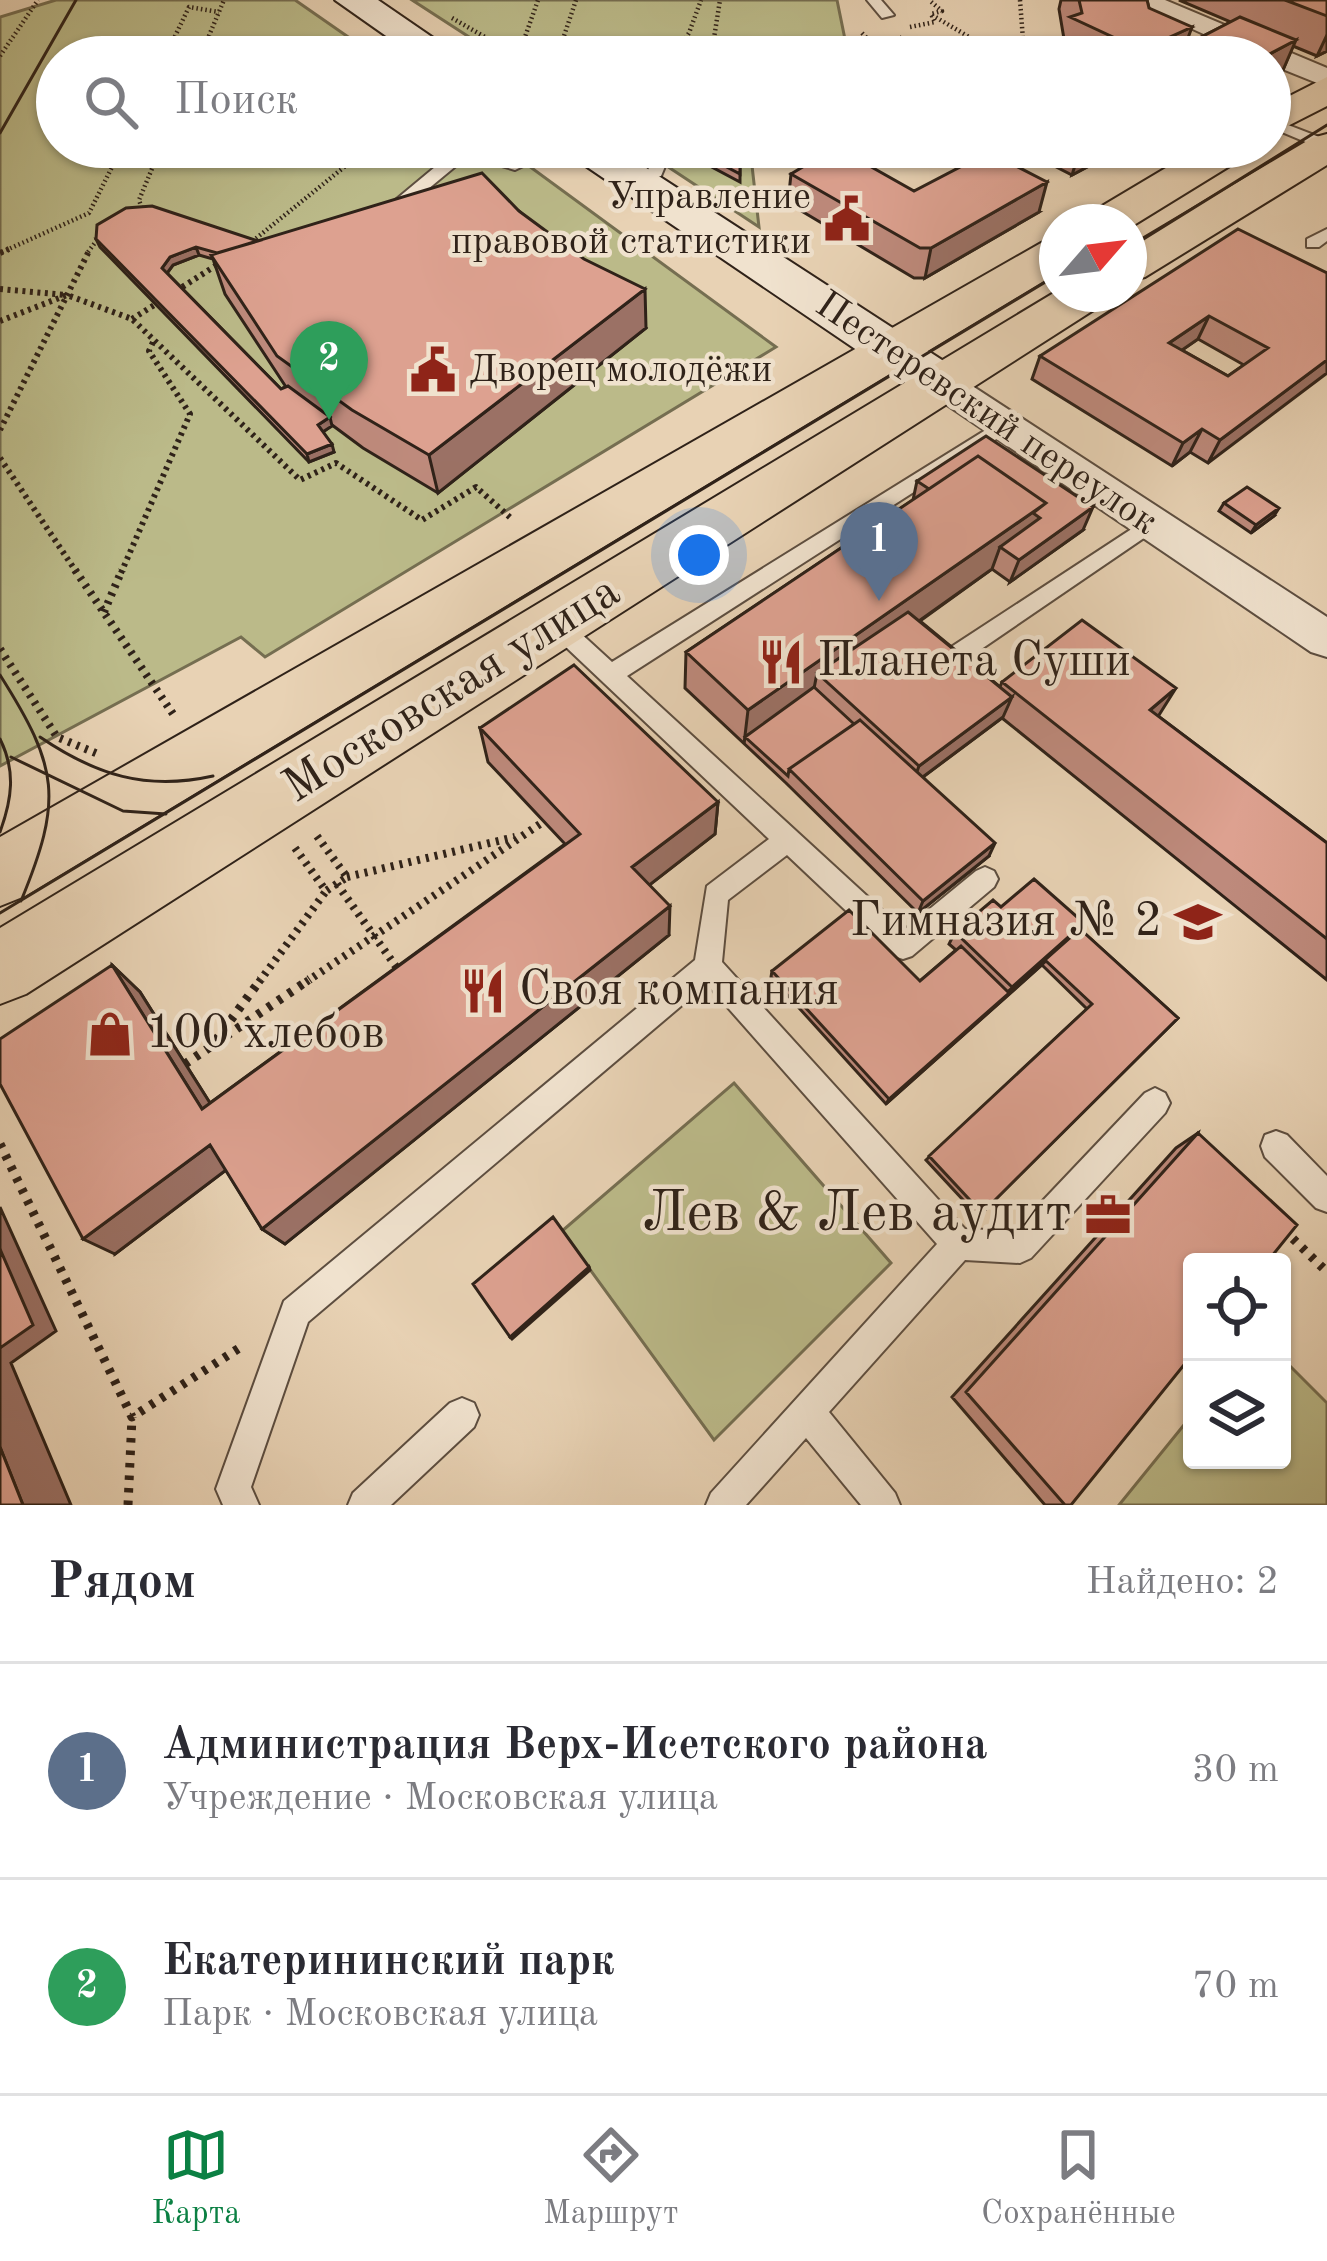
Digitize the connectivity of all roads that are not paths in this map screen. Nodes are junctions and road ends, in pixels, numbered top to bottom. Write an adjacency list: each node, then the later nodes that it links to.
1 (353, 0): 5 (main road)
2 (874, 0): 4 (lane)
3 (1142, 0): 6 (street)
4 (887, 16)
5 (409, 36)
6 (1208, 36)
7 (1291, 66): 8 (street)
8 (1327, 78)
9 (1327, 89): 10 (main road)
10 (1291, 111)
11 (1291, 131): 12 (lane)
12 (1327, 146): 18 (main road)
13 (444, 168): 17 (lane)
14 (656, 168): 21 (main road, Пестеревский переулок)
15 (1197, 168): 16 (main road)
16 (1138, 204)
17 (380, 221)
18 (1147, 256)
19 (1039, 268): 21 (main road, Московская улица)
20 (1046, 312): 21 (main road, Московская улица)
21 (918, 369): 22 (street, Пестеревский переулок); 24 (main road, Московская улица); 29 (main road, Московская улица)
22 (1005, 424): 23 (street, Пестеревский переулок); 27 (lane)
23 (1153, 523): 25 (street, Пестеревский переулок); 26 (lane)
24 (556, 625): 27 (lane); 32 (main road, Московская улица)
25 (1327, 640)
26 (947, 661)
27 (612, 674): 28 (lane)
28 (788, 839): 30 (lane); 31 (lane)
29 (0, 874)
30 (986, 879)
31 (708, 966): 36 (lane); 39 (lane)
32 (0, 969)
33 (1155, 1103): 36 (lane)
34 (1276, 1146): 35 (lane)
35 (1327, 1197)
36 (958, 1244): 37 (lane)
37 (807, 1412): 41 (lane); 42 (lane)
38 (462, 1415): 40 (lane)
39 (229, 1500)
40 (364, 1505)
41 (723, 1505)
42 (883, 1505)

